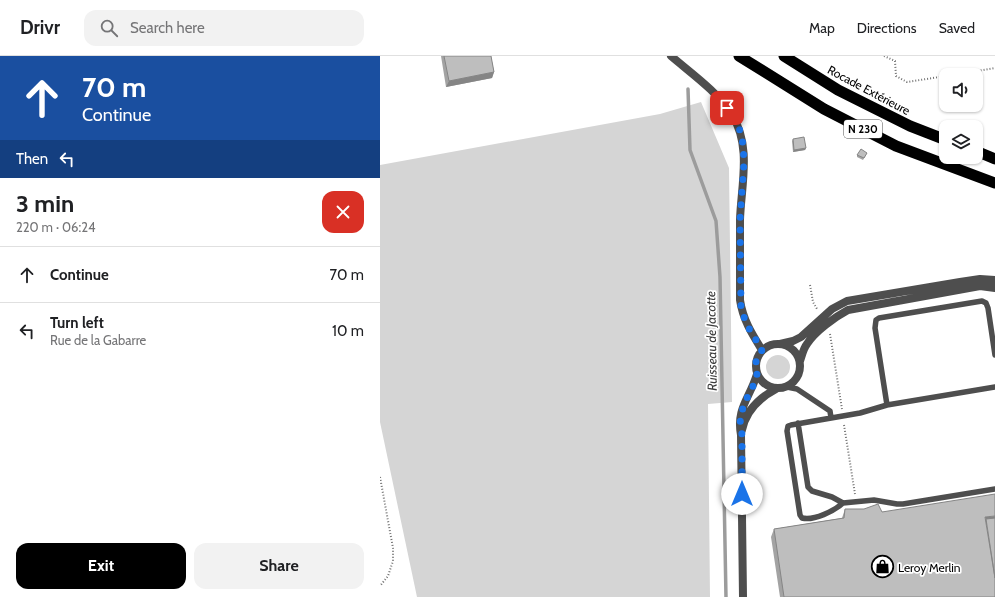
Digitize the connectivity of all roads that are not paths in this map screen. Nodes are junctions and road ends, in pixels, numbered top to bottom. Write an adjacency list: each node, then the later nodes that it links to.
1 (671, 56): 11 (street)
2 (739, 56): 7 (highway, N 230)
3 (784, 56): 4 (highway, Rocade Extérieure / N 230)
4 (939, 137)
5 (983, 154): 6 (highway)
6 (995, 158)
7 (995, 183)
8 (995, 280): 10 (street)
9 (995, 288): 13 (street)
10 (780, 344): 11 (street); 13 (street)
11 (762, 350): 14 (street)
12 (995, 355): 18 (lane)
13 (800, 362): 15 (street)
14 (757, 374): 17 (street); 21 (street)
15 (787, 387): 17 (street); 19 (lane)
16 (995, 387): 18 (lane)
17 (776, 389): 21 (street)
18 (887, 405): 19 (lane)
19 (831, 418): 20 (lane)
20 (798, 423): 23 (lane); 23 (lane)
21 (742, 435): 24 (street)
22 (995, 489): 23 (lane)
23 (843, 503)
24 (743, 597)

